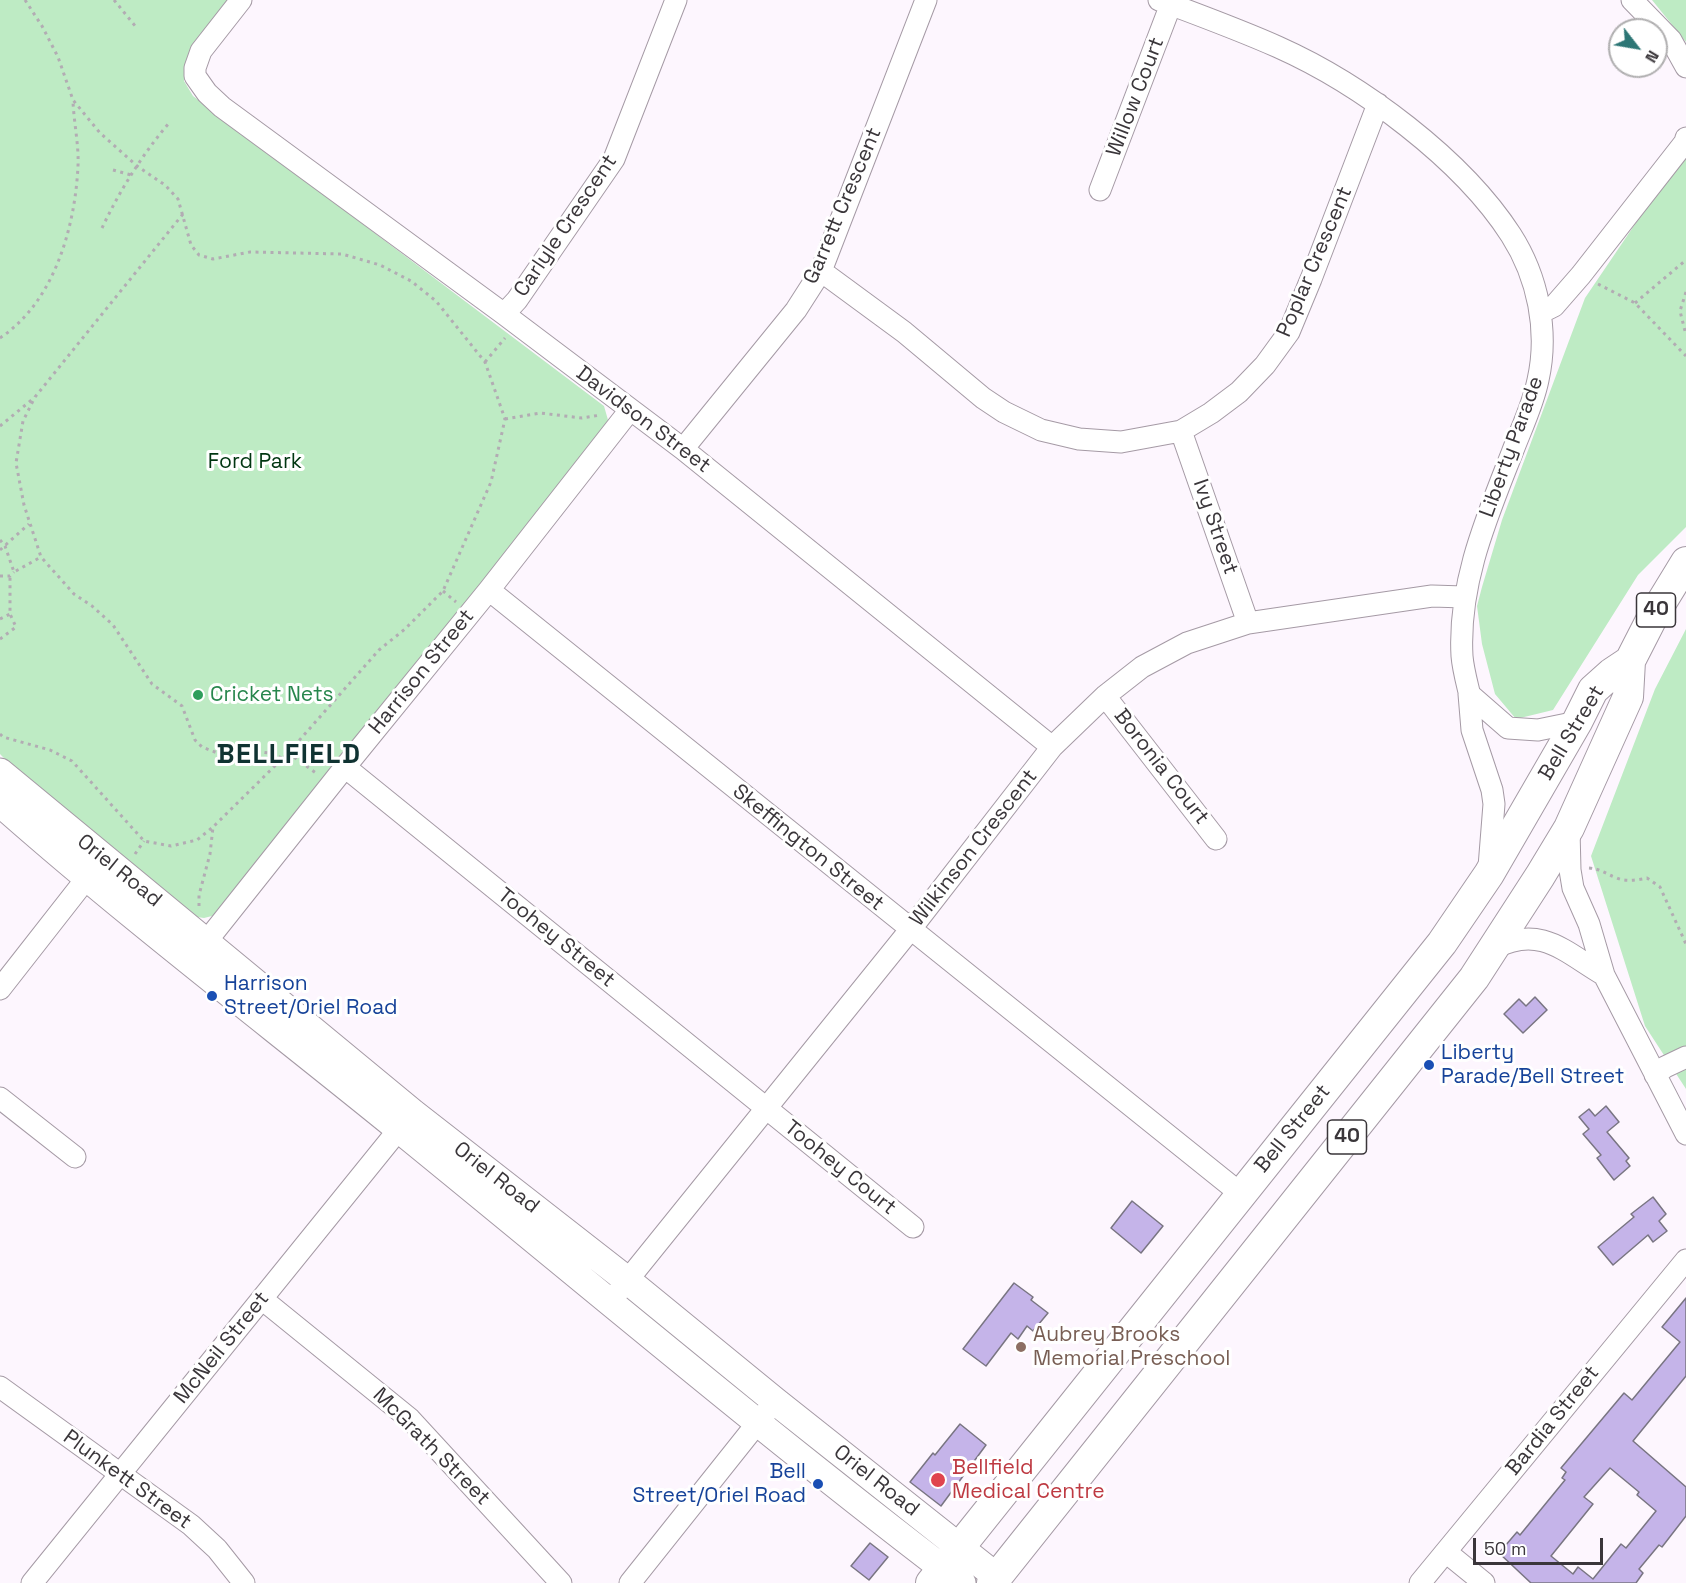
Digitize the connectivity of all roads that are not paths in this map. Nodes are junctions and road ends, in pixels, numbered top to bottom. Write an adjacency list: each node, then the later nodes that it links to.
1 (241, 0): 12 (street, Davidson Street)
2 (676, 0): 12 (street, Carlyle Crescent)
3 (926, 0): 10 (street, Garrett Crescent)
4 (1632, 0): 6 (street)
5 (1165, 2): 7 (street, Liberty Parade); 9 (street, Willow Court)
6 (1686, 67)
7 (1378, 104): 11 (street, Liberty Parade); 14 (street, Poplar Crescent)
8 (1686, 138): 11 (street)
9 (1100, 190)
10 (821, 271): 14 (street, Poplar Crescent); 15 (street, Garrett Crescent)
11 (1540, 313): 18 (street, Liberty Parade)
12 (504, 314): 13 (street, Davidson Street)
13 (626, 416): 15 (street, Davidson Street); 17 (street, Harrison Street)
14 (1181, 431): 19 (street, Ivy Street)
15 (683, 449): 24 (street, Davidson Street)
16 (1686, 562): 20 (highway, Bell Street / 40)
17 (489, 590): 25 (street, Harrison Street); 32 (street, Skeffington Street)
18 (1464, 597): 19 (street, Wilkinson Crescent); 22 (street, Liberty Parade)
19 (1248, 623): 21 (street, Wilkinson Crescent)
20 (1630, 661): 23 (highway, Bell Street / 40); 28 (highway, Bell Street / 40)
21 (1105, 696): 24 (street, Wilkinson Crescent); 29 (street, Boronia Court)
22 (1470, 696): 23 (street); 31 (street, Liberty Parade)
23 (1577, 722): 31 (highway, Bell Street / 40)
24 (1052, 747): 32 (street, Wilkinson Crescent)
25 (345, 766): 33 (street, Harrison Street); 42 (street, Toohey Street)
26 (0, 772): 30 (main road, Oriel Road)
27 (0, 803): 30 (main road, Oriel Road)
28 (1569, 828): 34 (highway, Bell Street / 40); 35 (street)
29 (1216, 839)
30 (95, 867): 33 (main road, Oriel Road); 36 (street)
31 (1489, 874): 37 (highway, Bell Street / 40)
32 (910, 930): 42 (street, Wilkinson Crescent); 46 (street, Skeffington Street)
33 (199, 941): 43 (main road, Oriel Road)
34 (1495, 948): 35 (street); 39 (highway, Bell Street / 40)
35 (1604, 975): 40 (street)
36 (0, 989)
37 (1374, 1027): 39 (highway); 46 (highway, Bell Street / 40)
38 (1686, 1057): 40 (street)
39 (1409, 1059): 57 (highway, Bell Street / 40)
40 (1655, 1075): 44 (street)
41 (0, 1098): 45 (street)
42 (767, 1108): 47 (street, Toohey Court); 49 (street, Wilkinson Crescent)
43 (406, 1121): 49 (main road, Oriel Road); 50 (street, McNeil Street); 51 (main road, Oriel Road)
44 (1686, 1134)
45 (75, 1157)
46 (1241, 1194): 56 (highway, Bell Street / 40)
47 (913, 1227)
48 (1686, 1260): 55 (street, Bardia Street)
49 (627, 1280): 51 (street, Wilkinson Crescent); 53 (main road, Oriel Road)
50 (262, 1299): 54 (street, McNeil Street); 60 (street, McGrath Street)
51 (610, 1303): 53 (main road, Oriel Road)
52 (0, 1388): 54 (street, Plunkett Street)
53 (767, 1411): 56 (main road, Oriel Road); 61 (street)
54 (120, 1474): 58 (street, McNeil Street); 59 (street, Plunkett Street)
55 (1446, 1552): 62 (street, Bardia Street); 63 (street)
56 (949, 1570): 57 (main road, Oriel Road)
57 (995, 1580)
58 (32, 1583)
59 (244, 1583)
60 (561, 1583)
61 (630, 1583)
62 (1420, 1583)
63 (1484, 1583)

